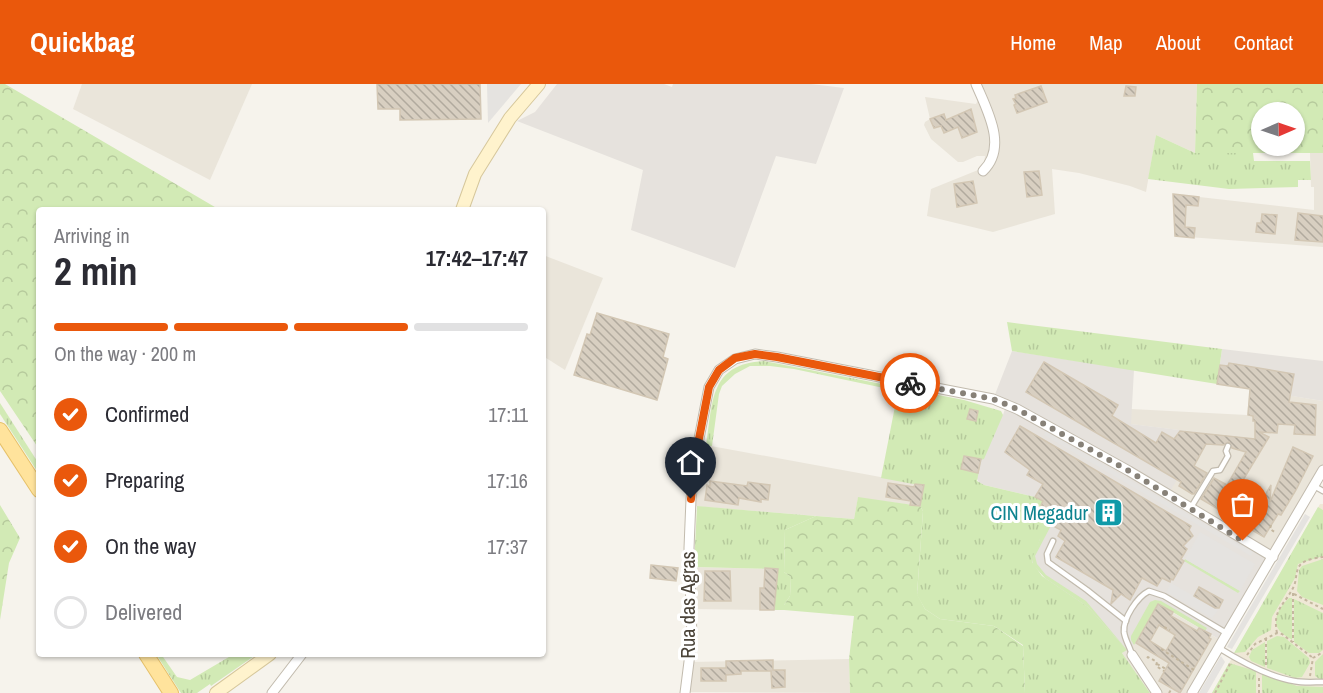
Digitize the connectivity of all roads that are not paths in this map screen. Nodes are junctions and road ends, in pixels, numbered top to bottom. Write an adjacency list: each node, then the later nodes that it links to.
1 (539, 84): 4 (street)
2 (976, 84): 3 (street)
3 (983, 171)
4 (463, 207)
5 (0, 430): 8 (main road)
6 (1228, 446): 11 (lane)
7 (1323, 470): 9 (street)
8 (36, 485)
9 (1314, 486): 10 (lane); 13 (street)
10 (1323, 491)
11 (1190, 509): 13 (street, Rua das Agras); 25 (street, Rua das Agras)
12 (1053, 541): 14 (lane)
13 (1273, 557): 15 (street)
14 (1126, 621): 15 (lane); 17 (lane)
15 (1228, 634): 16 (street)
16 (1219, 648): 21 (lane); 27 (street)
17 (1132, 655): 26 (street)
18 (148, 657): 22 (main road)
19 (266, 657): 23 (street)
20 (300, 657): 24 (street)
21 (1323, 682)
22 (171, 693)
23 (216, 693)
24 (272, 693)
25 (685, 693)
26 (1157, 693)
27 (1192, 693)

